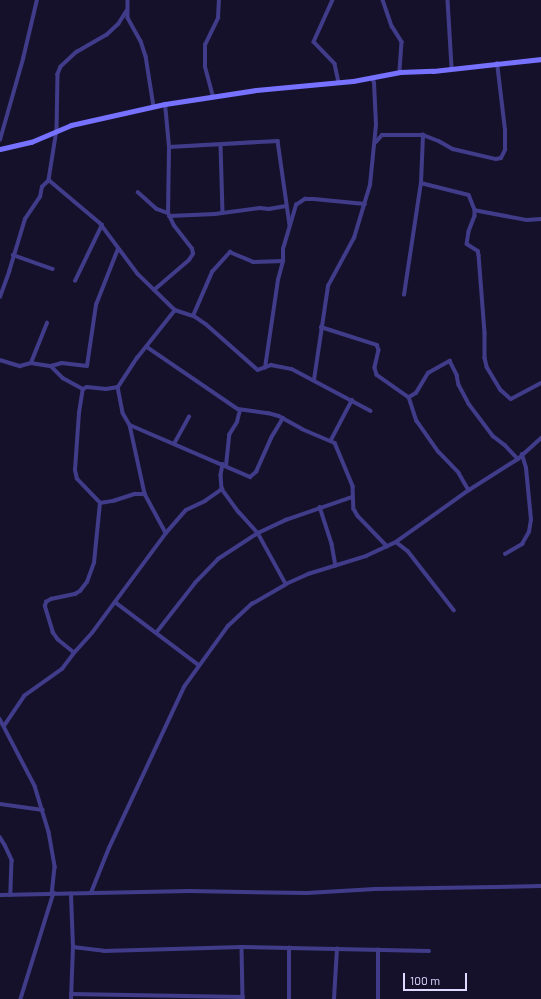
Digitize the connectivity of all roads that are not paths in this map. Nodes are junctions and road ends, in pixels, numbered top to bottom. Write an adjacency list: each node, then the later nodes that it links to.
1 (37, 0): 21 (street)
2 (128, 0): 7 (street)
3 (219, 0): 14 (street)
4 (333, 0): 13 (street)
5 (383, 0): 11 (street)
6 (448, 0): 10 (street)
7 (127, 11): 16 (street); 18 (street)
8 (541, 59): 9 (street)
9 (498, 63): 10 (street); 20 (street)
10 (452, 67): 11 (street)
11 (400, 72): 12 (street)
12 (372, 78): 13 (street); 17 (street)
13 (339, 83): 14 (street)
14 (213, 97): 15 (street)
15 (165, 104): 16 (street); 24 (street)
16 (154, 107): 18 (street)
17 (376, 125): 19 (street); 22 (street)
18 (57, 130): 25 (street); 26 (street)
19 (382, 135): 20 (street); 22 (street)
20 (423, 135): 27 (street)
21 (0, 140)
22 (376, 142): 29 (street)
23 (221, 145): 24 (street); 30 (street); 32 (street)
24 (170, 147): 33 (street)
25 (0, 149)
26 (49, 180): 35 (street); 38 (street)
27 (421, 183): 31 (street); 43 (street)
28 (138, 192): 33 (street)
29 (365, 204): 36 (street); 48 (street)
30 (286, 206): 32 (street); 36 (street)
31 (475, 210): 34 (street); 55 (street)
32 (223, 212): 33 (street)
33 (169, 214): 42 (street)
34 (541, 218)
35 (102, 225): 37 (street); 41 (street)
36 (290, 226): 39 (street)
37 (118, 249): 42 (street); 52 (street)
38 (13, 255): 40 (street); 44 (street)
39 (283, 261): 46 (street); 53 (street)
40 (53, 269)
41 (75, 281)
42 (154, 290): 45 (street)
43 (404, 295)
44 (0, 297)
45 (175, 310): 46 (street); 49 (street)
46 (193, 316): 53 (street)
47 (47, 323): 51 (street)
48 (321, 327): 54 (street); 58 (street)
49 (147, 348): 56 (street); 60 (street)
50 (0, 360): 51 (street)
51 (31, 363): 52 (street)
52 (51, 366): 57 (street)
53 (265, 368): 54 (street)
54 (314, 380): 59 (street)
55 (541, 383)
56 (118, 387): 57 (street); 64 (street)
57 (82, 389): 75 (street)
58 (409, 397): 69 (street); 72 (street)
59 (352, 400): 61 (street); 66 (street)
60 (240, 410): 63 (street); 70 (street)
61 (371, 411)
62 (189, 417): 67 (street)
63 (283, 418): 66 (street); 70 (street)
64 (130, 425): 67 (street); 73 (street)
65 (541, 438): 68 (street)
66 (331, 440): 74 (street)
67 (174, 444): 70 (street)
68 (522, 455): 69 (street); 81 (street)
69 (518, 459): 72 (street)
70 (225, 465): 71 (street)
71 (222, 489): 77 (street); 78 (street)
72 (469, 490): 79 (street)
73 (145, 494): 75 (street); 77 (street)
74 (352, 497): 76 (street); 80 (street)
75 (100, 503): 87 (street)
76 (320, 507): 78 (street); 82 (street)
77 (166, 533): 84 (street)
78 (258, 533): 83 (street); 86 (street)
79 (396, 542): 80 (street); 85 (street)
80 (387, 546): 82 (street)
81 (505, 554)
82 (336, 566): 83 (street)
83 (286, 584): 88 (street)
84 (115, 602): 86 (street); 87 (street)
85 (454, 610)
86 (156, 633): 88 (street)
87 (74, 653): 90 (street)
88 (199, 665): 95 (street)
89 (0, 719): 90 (street)
90 (4, 726): 92 (street)
91 (0, 804): 92 (street)
92 (43, 810): 96 (street)
93 (0, 837): 99 (street)
94 (541, 886): 95 (street)
95 (91, 893): 97 (street)
96 (53, 894): 97 (street); 99 (street); 108 (street)
97 (71, 894): 100 (street)
98 (0, 895): 99 (street)
99 (11, 895)
100 (73, 947): 101 (street); 106 (street)
101 (242, 947): 102 (street); 107 (street)
102 (289, 948): 103 (street); 109 (street)
103 (337, 950): 104 (street); 110 (street)
104 (378, 950): 105 (street); 111 (street)
105 (429, 951)
106 (71, 997): 107 (street)
107 (243, 998)
108 (21, 999)
109 (289, 999)
110 (334, 999)
111 (378, 999)

